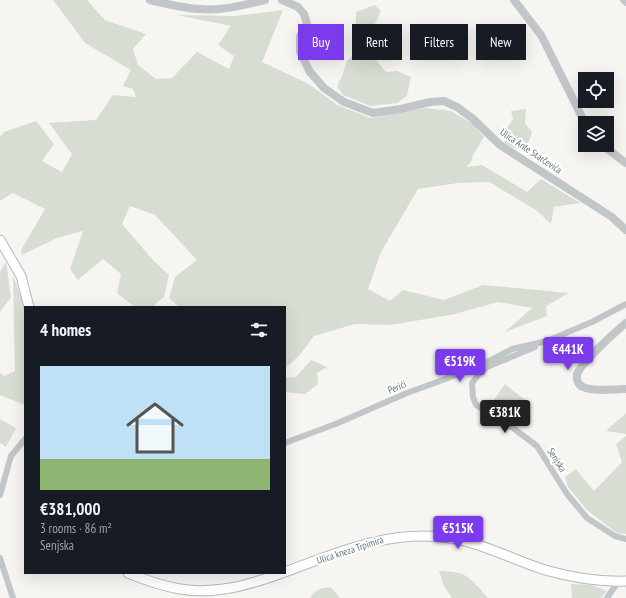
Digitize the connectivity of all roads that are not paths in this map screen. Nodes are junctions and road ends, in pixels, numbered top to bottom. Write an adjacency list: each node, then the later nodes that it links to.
1 (150, 0): 2 (street)
2 (265, 0)
3 (282, 0): 10 (street, Ulica Ante Starčevića)
4 (514, 0): 7 (street)
5 (623, 0): 6 (street)
6 (626, 3)
7 (581, 116)
8 (611, 152): 9 (street)
9 (626, 163)
10 (626, 230)
11 (0, 240): 13 (main road)
12 (626, 304): 15 (street, Perići)
13 (30, 306)
14 (626, 323): 16 (street)
15 (547, 341): 18 (street, Perići); 20 (street, Senjska)
16 (626, 389)
17 (24, 440): 19 (street)
18 (286, 443)
19 (0, 495)
20 (626, 538)
21 (0, 558): 26 (street)
22 (286, 572): 25 (main road, Ulica kneza Trpimira)
23 (131, 574): 24 (main road)
24 (279, 574)
25 (622, 582): 27 (street)
26 (13, 598)
27 (607, 598)

